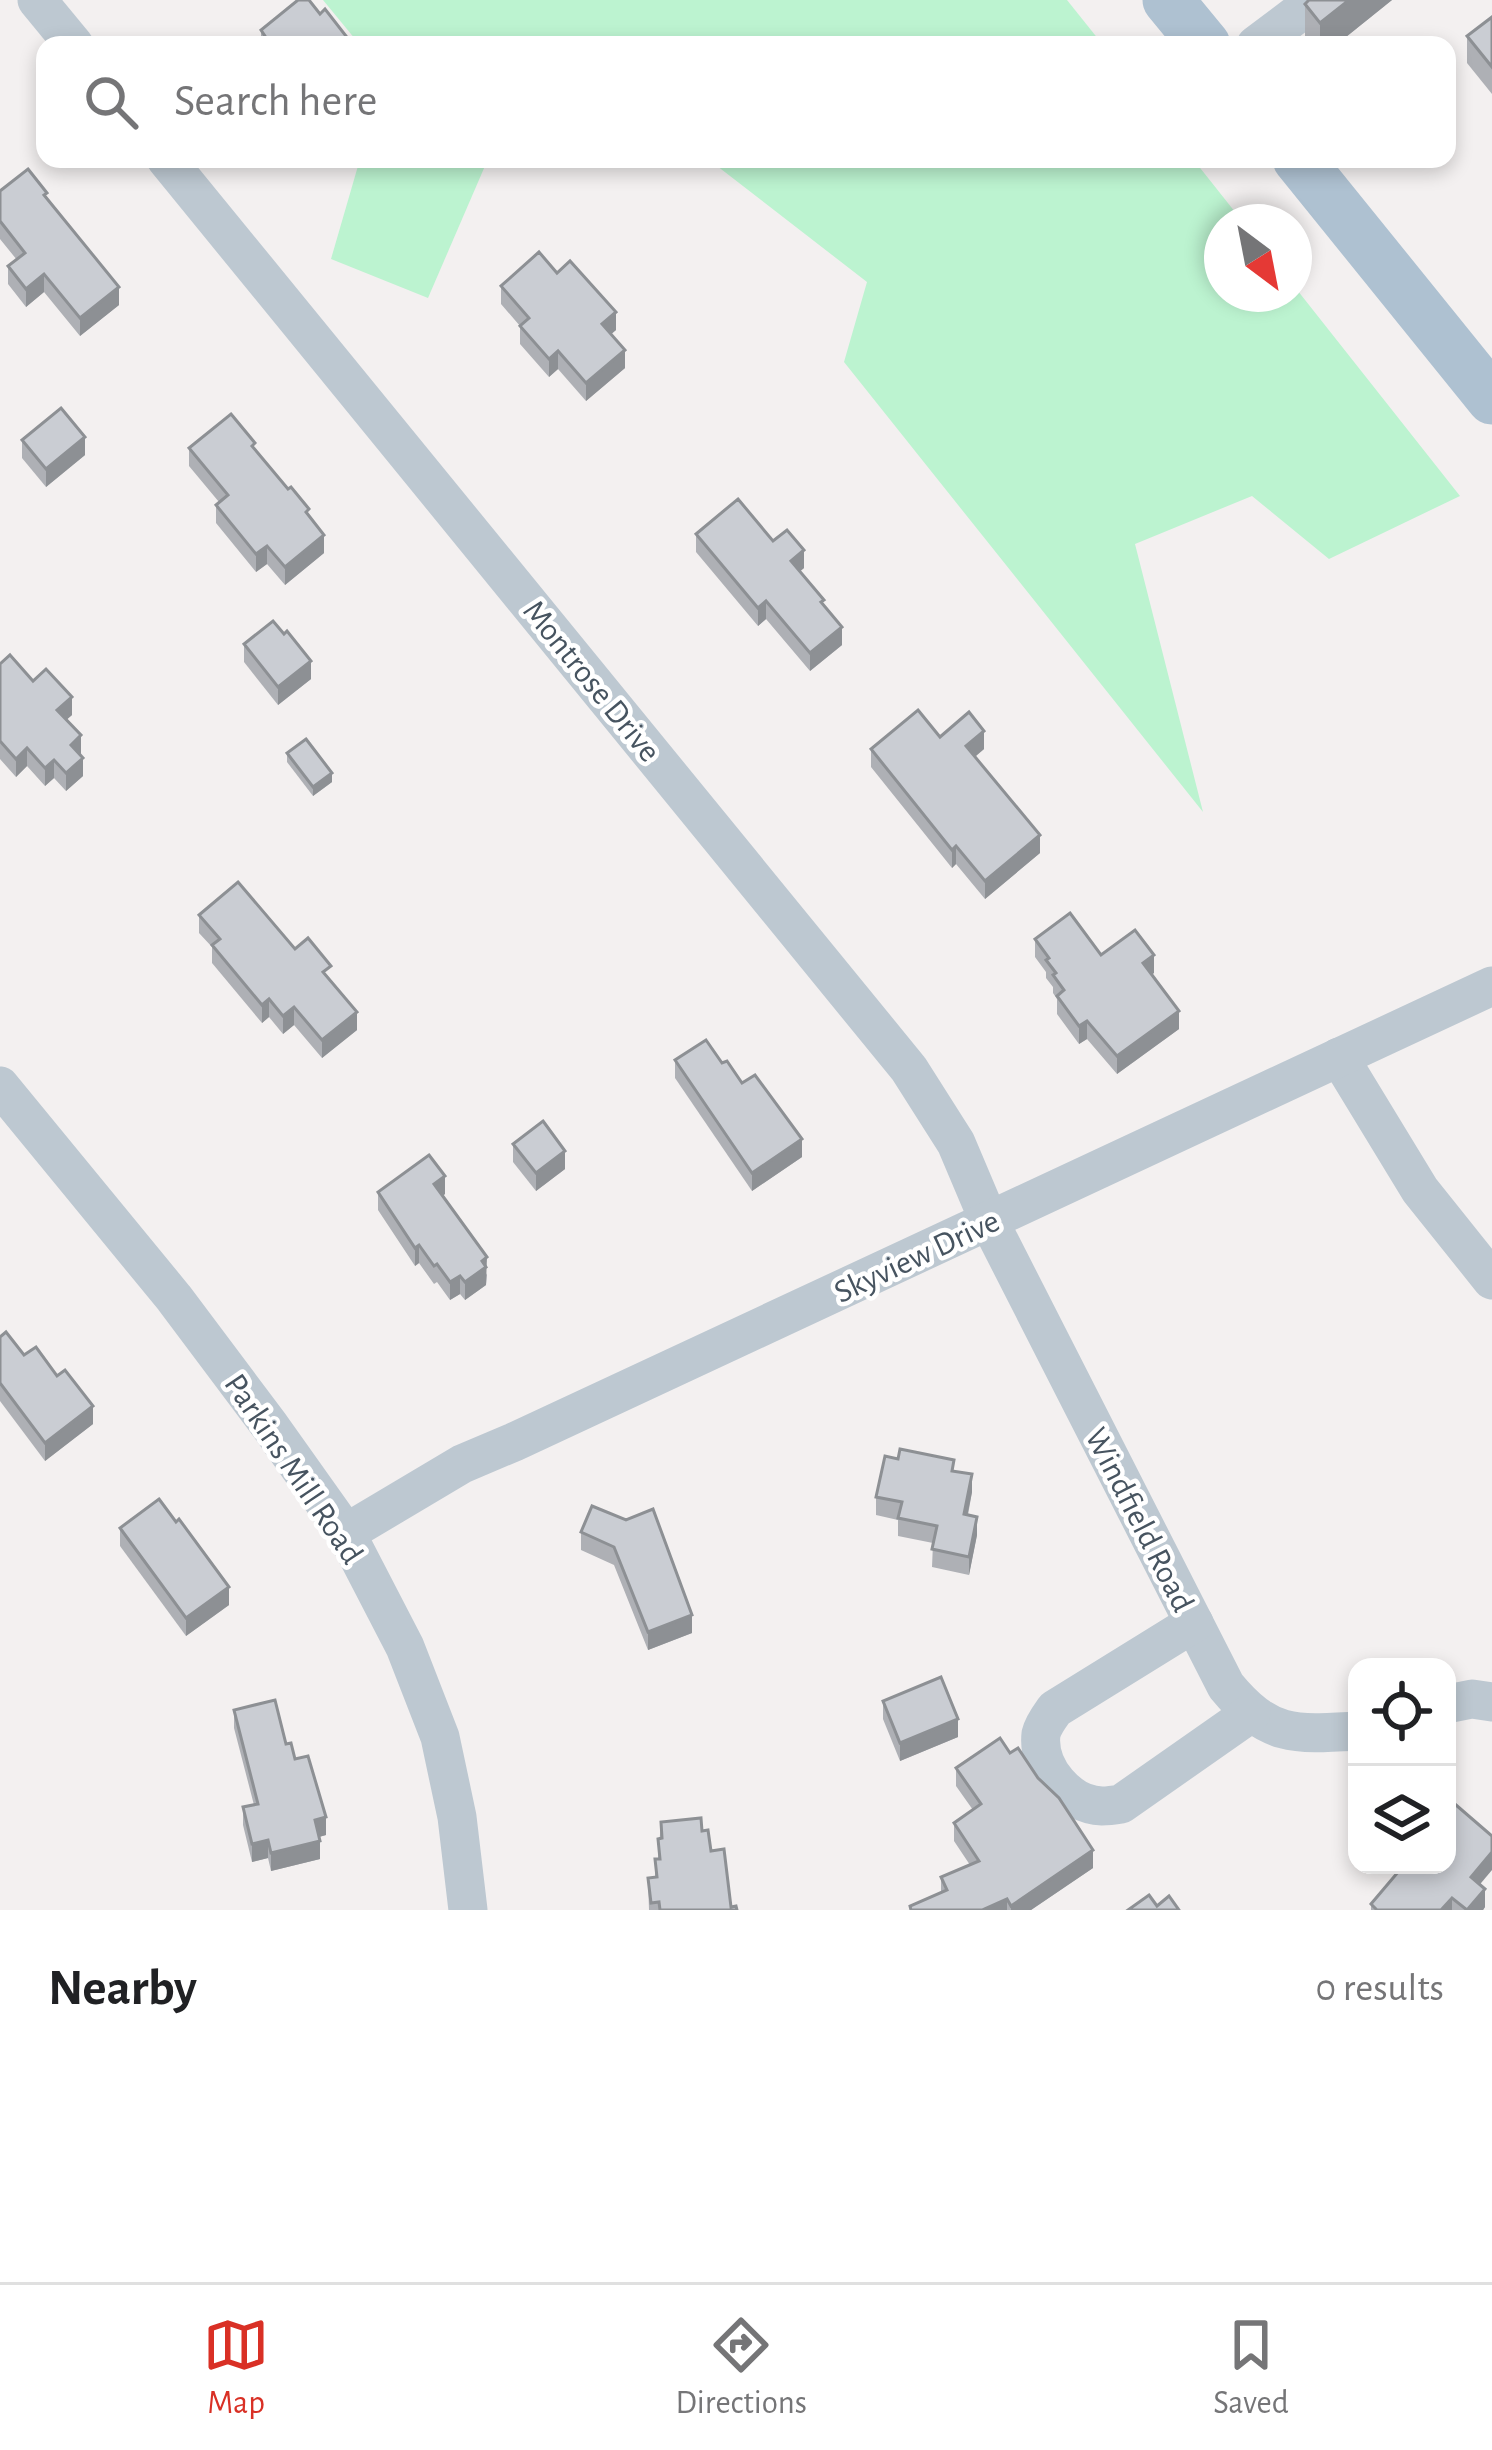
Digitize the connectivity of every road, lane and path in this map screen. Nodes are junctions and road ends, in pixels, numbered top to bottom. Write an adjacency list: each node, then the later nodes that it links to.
1 (38, 0): 4 (street)
2 (1168, 0): 5 (main road)
3 (1316, 0): 6 (street)
4 (67, 36)
5 (1198, 36)
6 (1268, 36)
7 (173, 168): 13 (street, Montrose Drive)
8 (1305, 168): 9 (main road)
9 (1492, 399)
10 (1492, 986): 11 (street, Skyview Drive)
11 (1339, 1057): 13 (street, Skyview Drive); 14 (street)
12 (0, 1086): 15 (street, Parkins Mill Road)
13 (989, 1221): 15 (street, Skyview Drive); 16 (street, Windfield Road)
14 (1492, 1280)
15 (346, 1533): 21 (street, Parkins Mill Road)
16 (1193, 1623): 19 (street, Windfield Road); 19 (street)
17 (1456, 1702): 18 (street)
18 (1492, 1702)
19 (1251, 1713): 20 (street)
20 (1348, 1731)
21 (468, 1910)

